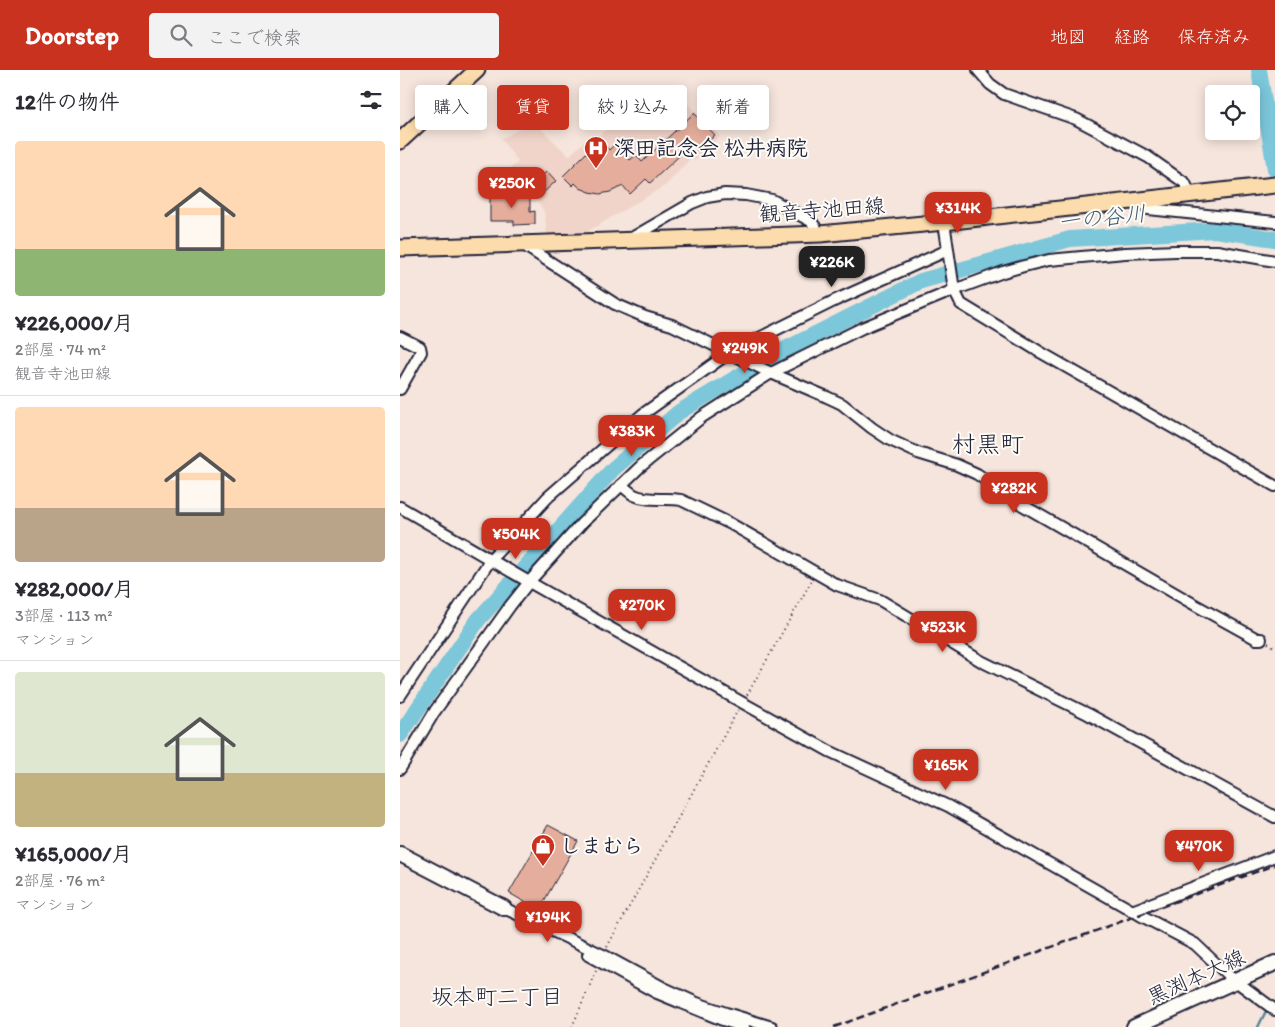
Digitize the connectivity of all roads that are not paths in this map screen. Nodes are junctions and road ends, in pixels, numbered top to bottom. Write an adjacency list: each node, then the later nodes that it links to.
1 (478, 70): 3 (main road)
2 (978, 70): 5 (street)
3 (400, 141)
4 (1275, 185): 5 (main road, 観音寺池田線)
5 (1190, 195): 6 (main road, 観音寺池田線)
6 (1140, 200): 7 (main road, 観音寺池田線); 8 (street)
7 (944, 222): 9 (main road, 観音寺池田線); 13 (street)
8 (1275, 222)
9 (820, 234): 10 (main road, 観音寺池田線); 10 (street)
10 (629, 240): 11 (main road, 観音寺池田線)
11 (521, 244): 12 (main road, 観音寺池田線); 17 (street)
12 (400, 248)
13 (948, 250): 15 (street); 17 (street)
14 (1275, 261): 15 (street)
15 (954, 290): 18 (street); 21 (street)
16 (400, 337): 19 (street)
17 (729, 353): 18 (street); 23 (street)
18 (771, 373): 20 (street); 25 (street)
19 (400, 389)
20 (621, 485): 24 (street); 28 (street)
21 (1275, 486)
22 (400, 507): 23 (street)
23 (491, 559): 24 (street); 26 (street)
24 (529, 582): 27 (street); 32 (street)
25 (1262, 639)
26 (400, 696)
27 (400, 769)
28 (1275, 817)
29 (400, 854): 31 (main road)
30 (1275, 856): 32 (street)
31 (504, 908): 33 (street)
32 (1132, 910): 35 (street)
33 (601, 959): 37 (street); 38 (street)
34 (1275, 963): 35 (main road, 黒渕本大線)
35 (1235, 981): 36 (street); 39 (main road, 黒渕本大線)
36 (1275, 1010)
37 (744, 1027)
38 (772, 1027)
39 (1134, 1027)

